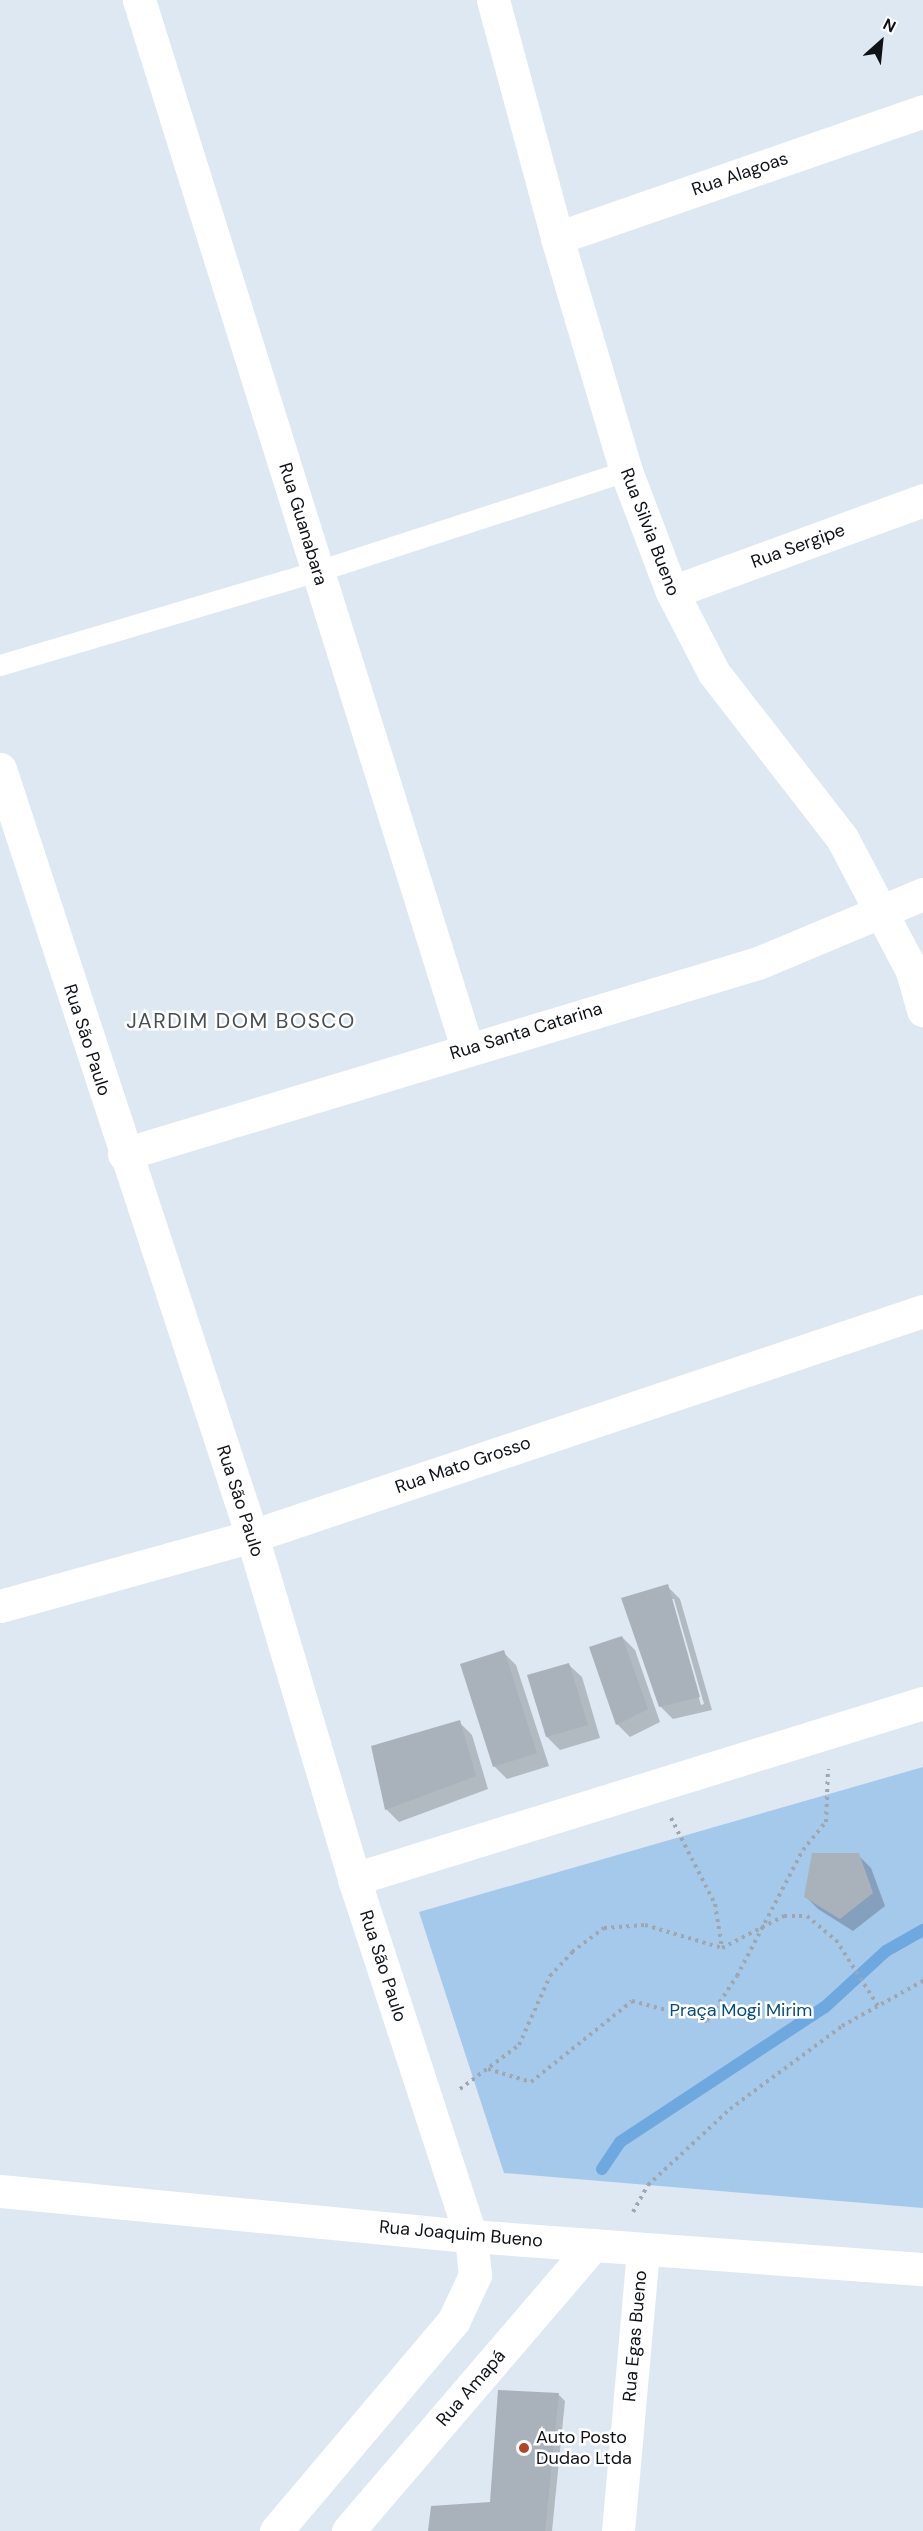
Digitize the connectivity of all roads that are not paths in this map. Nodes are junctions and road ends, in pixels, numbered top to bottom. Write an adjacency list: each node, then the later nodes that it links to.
1 (139, 0): 7 (street, Rua Guanabara)
2 (493, 0): 4 (street, Rua Silvia Bueno)
3 (923, 111): 4 (street, Rua Alagoas)
4 (556, 238): 5 (street, Rua Silvia Bueno)
5 (626, 471): 7 (lane); 8 (street, Rua Silvia Bueno)
6 (923, 500): 8 (street, Rua Sergipe)
7 (318, 571): 9 (lane); 14 (street, Rua Guanabara)
8 (672, 592): 12 (street, Rua Silvia Bueno)
9 (0, 665)
10 (0, 770): 15 (street, Rua São Paulo)
11 (923, 894): 12 (street, Rua Santa Catarina)
12 (881, 912): 13 (street, Rua Silvia Bueno); 14 (street, Rua Santa Catarina)
13 (923, 1010)
14 (467, 1048): 15 (street, Rua Santa Catarina)
15 (124, 1154): 17 (street, Rua São Paulo)
16 (923, 1311): 17 (street, Rua Mato Grosso)
17 (252, 1536): 18 (street, Rua Mato Grosso); 20 (street, Rua São Paulo)
18 (0, 1606)
19 (923, 1703): 20 (street)
20 (354, 1879): 22 (street, Rua São Paulo)
21 (0, 2191): 22 (street, Rua Joaquim Bueno)
22 (471, 2236): 23 (street, Rua Joaquim Bueno); 25 (street)
23 (617, 2247): 24 (street, Rua Joaquim Bueno); 26 (street, Rua Amapá); 27 (street, Rua Egas Bueno)
24 (923, 2269)
25 (276, 2531)
26 (348, 2531)
27 (618, 2531)

